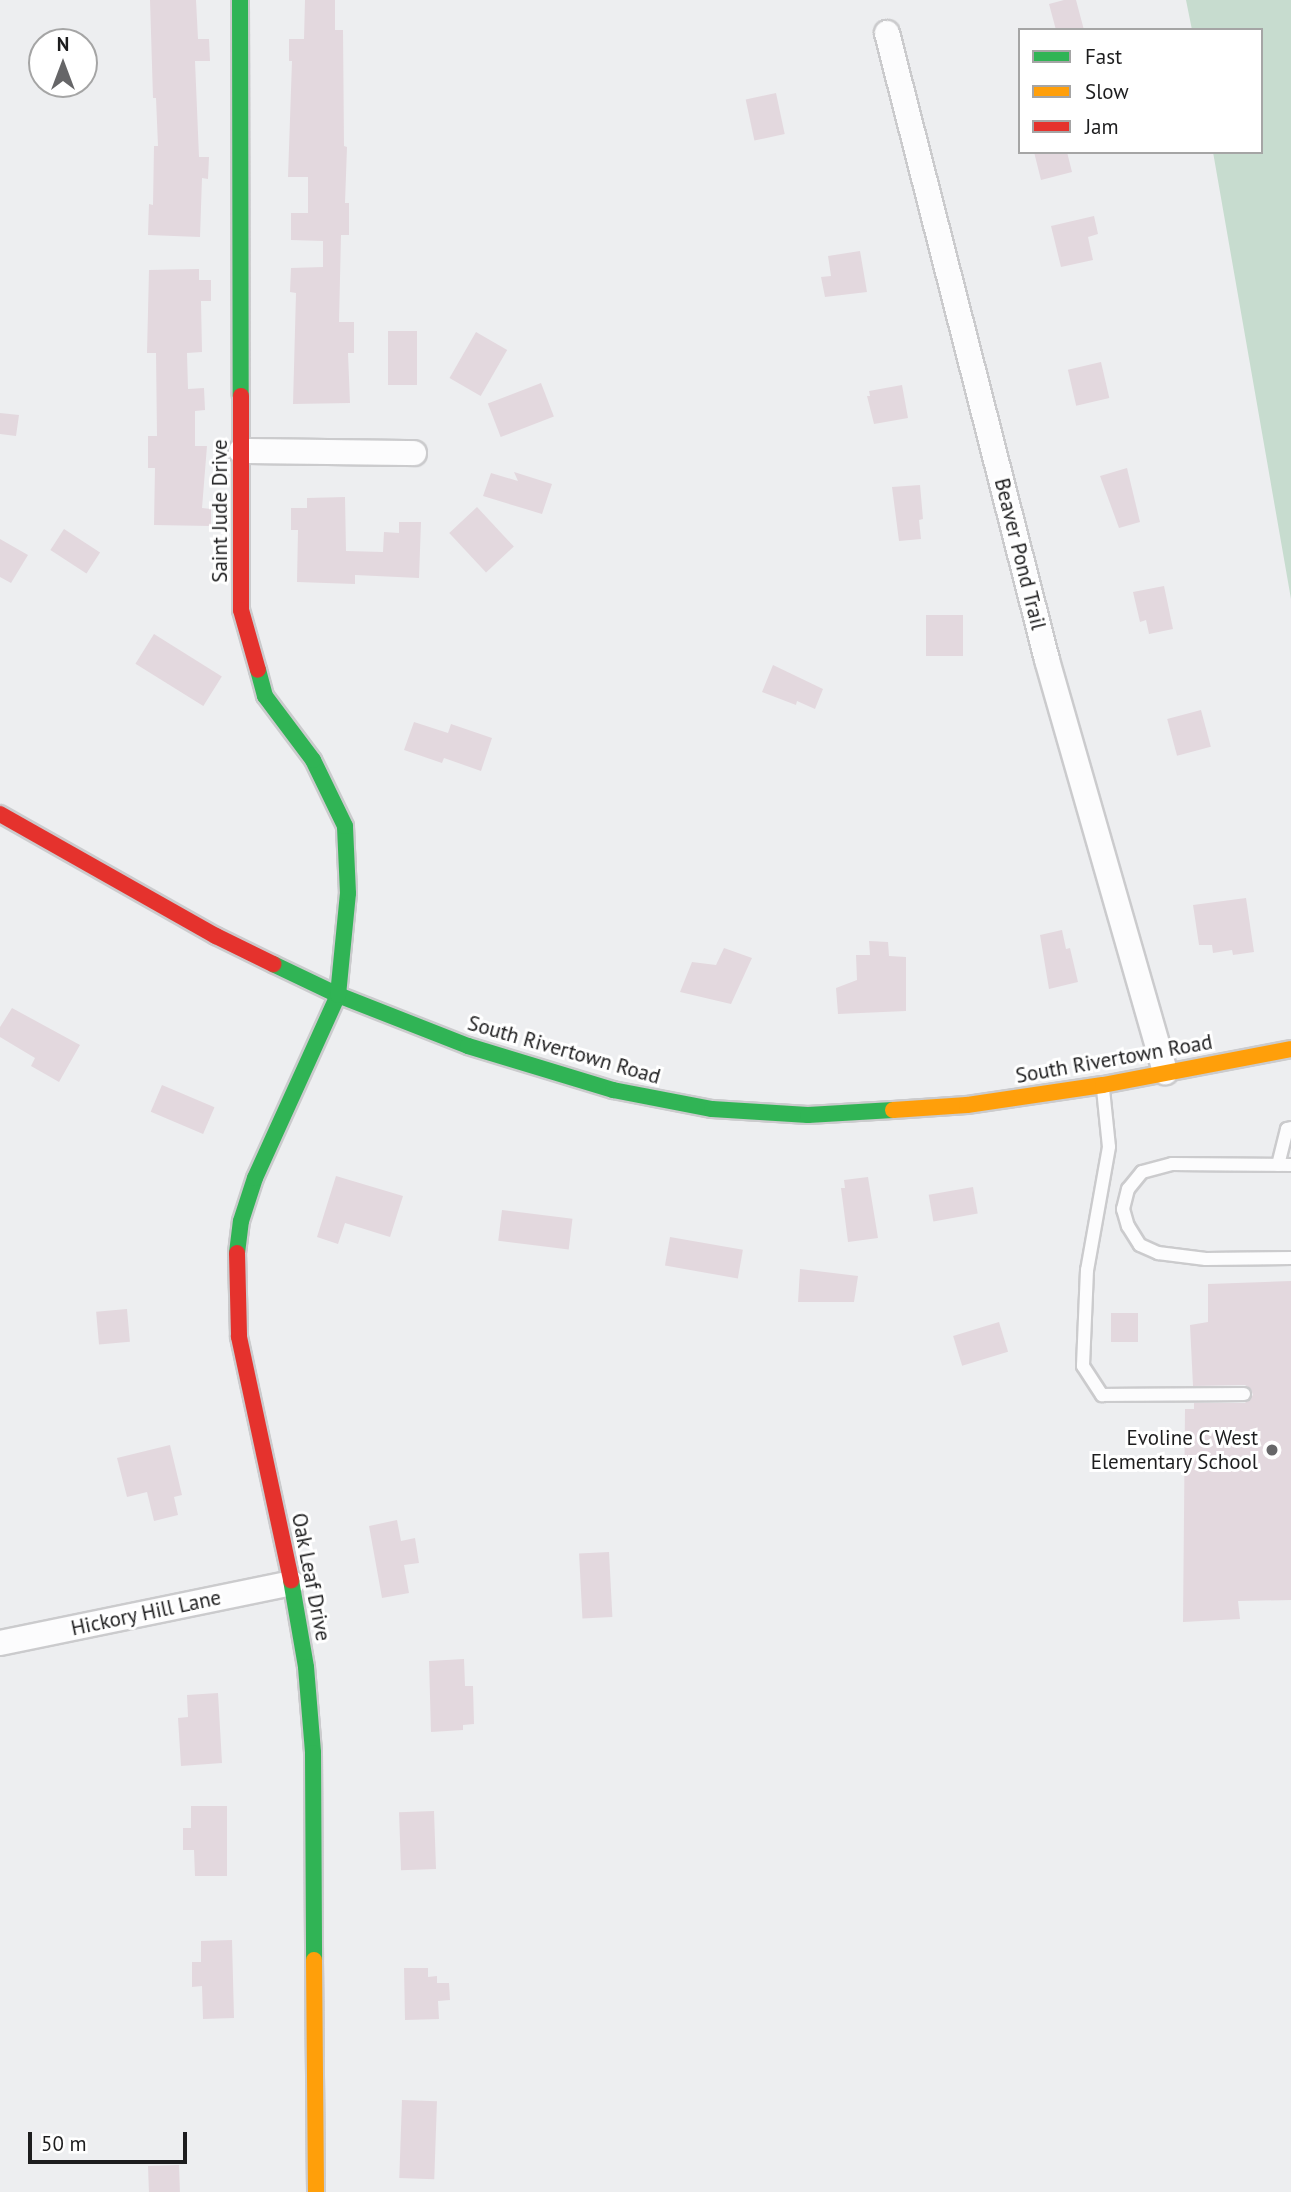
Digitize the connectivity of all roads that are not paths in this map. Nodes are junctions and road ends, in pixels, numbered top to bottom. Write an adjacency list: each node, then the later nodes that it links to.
1 (240, 0): 3 (street, Saint Jude Drive)
2 (887, 33): 8 (street, Beaver Pond Trail)
3 (241, 451): 4 (street); 6 (street, Saint Jude Drive)
4 (414, 453)
5 (0, 814): 6 (street, South Rivertown Road)
6 (338, 995): 9 (street, South Rivertown Road); 14 (street, Oak Leaf Drive)
7 (1291, 1049): 8 (street, South Rivertown Road)
8 (1165, 1072): 9 (street, South Rivertown Road)
9 (1103, 1085): 13 (lane)
10 (1291, 1128): 11 (lane)
11 (1284, 1165): 12 (lane)
12 (1291, 1258)
13 (1244, 1394)
14 (292, 1583): 15 (street, Hickory Hill Lane); 16 (street, Oak Leaf Drive)
15 (0, 1643)
16 (316, 2192)

